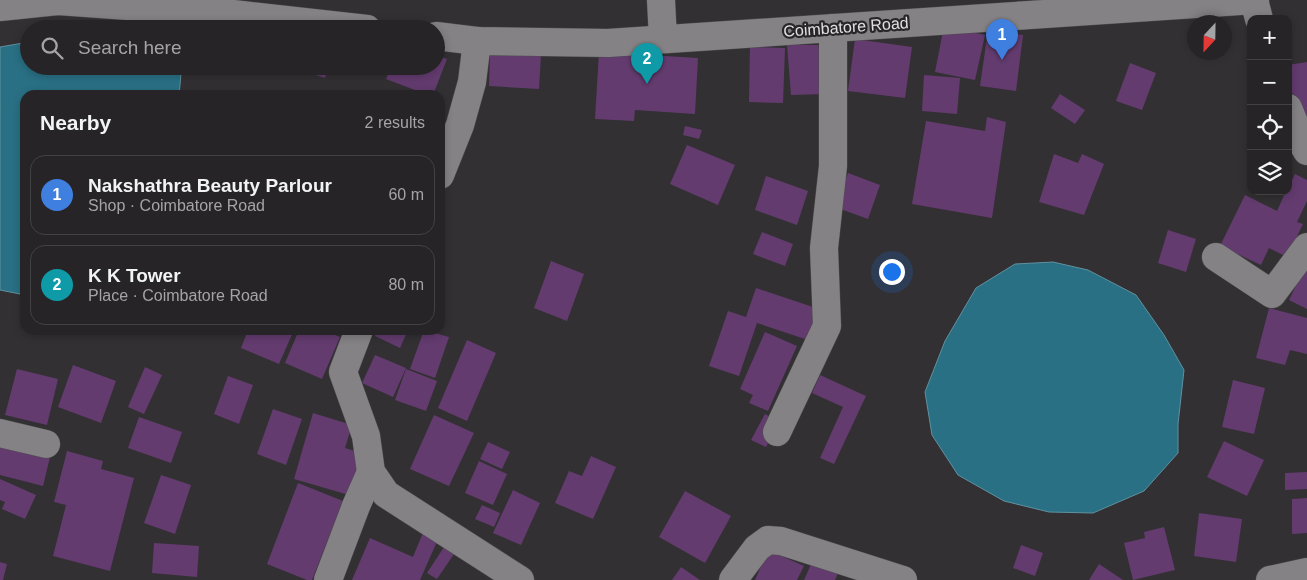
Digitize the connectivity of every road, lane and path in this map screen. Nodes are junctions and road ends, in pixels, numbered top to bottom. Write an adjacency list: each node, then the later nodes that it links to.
1 (661, 0): 10 (street)
2 (1254, 0): 3 (street, Coimbatore Road); 6 (street)
3 (1215, 1): 8 (street, Coimbatore Road)
4 (0, 7): 5 (street)
5 (226, 7): 7 (street)
6 (1257, 15)
7 (309, 20)
8 (834, 28): 10 (street, Coimbatore Road); 18 (street)
9 (445, 37): 11 (street, Coimbatore Road)
10 (663, 39): 11 (street, Coimbatore Road)
11 (476, 41): 14 (street)
12 (1292, 118): 13 (street)
13 (1307, 151)
14 (445, 162)
15 (1307, 247): 16 (street)
16 (1216, 257)
17 (357, 335): 21 (street)
18 (778, 432)
19 (0, 433): 20 (street)
20 (46, 444)
21 (372, 472): 23 (street); 24 (street)
22 (1307, 572): 27 (street)
23 (328, 580)
24 (520, 580)
25 (733, 580): 26 (street)
26 (902, 580)
27 (1270, 580)

